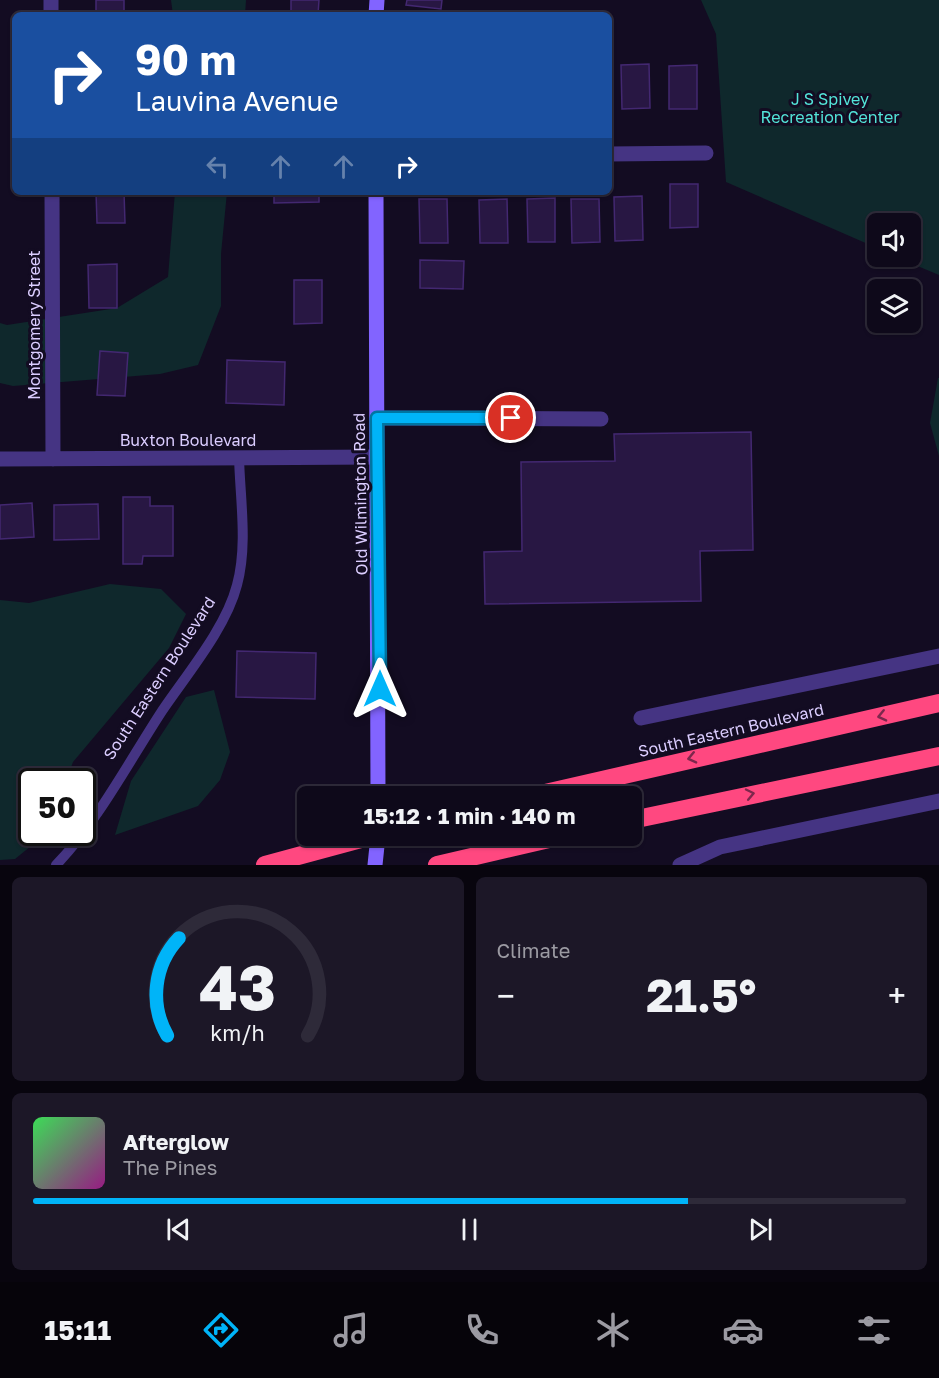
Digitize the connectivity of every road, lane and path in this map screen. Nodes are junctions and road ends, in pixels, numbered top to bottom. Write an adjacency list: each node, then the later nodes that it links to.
1 (706, 153): 2 (street)
2 (612, 154)
3 (52, 195): 10 (street, Montgomery Street)
4 (376, 195): 5 (main road, Old Wilmington Road)
5 (377, 418): 6 (street); 8 (main road, Old Wilmington Road)
6 (601, 419)
7 (238, 457): 8 (street, Buxton Boulevard); 10 (street, Buxton Boulevard); 22 (lane, South Eastern Boulevard)
8 (377, 457): 15 (main road, Old Wilmington Road)
9 (0, 459): 10 (street, Buxton Boulevard)
10 (53, 459)
11 (939, 656): 13 (street, South Eastern Boulevard)
12 (939, 703): 16 (highway, South Eastern Boulevard, one-way to 16)
13 (641, 718)
14 (939, 756): 18 (highway, one-way to 14)
15 (378, 786)
16 (576, 786)
17 (939, 801): 26 (street)
18 (642, 818)
19 (335, 846): 23 (highway)
20 (377, 846): 24 (main road)
21 (519, 846): 25 (highway)
22 (56, 865)
23 (266, 865)
24 (375, 865)
25 (438, 865)
26 (680, 865)

